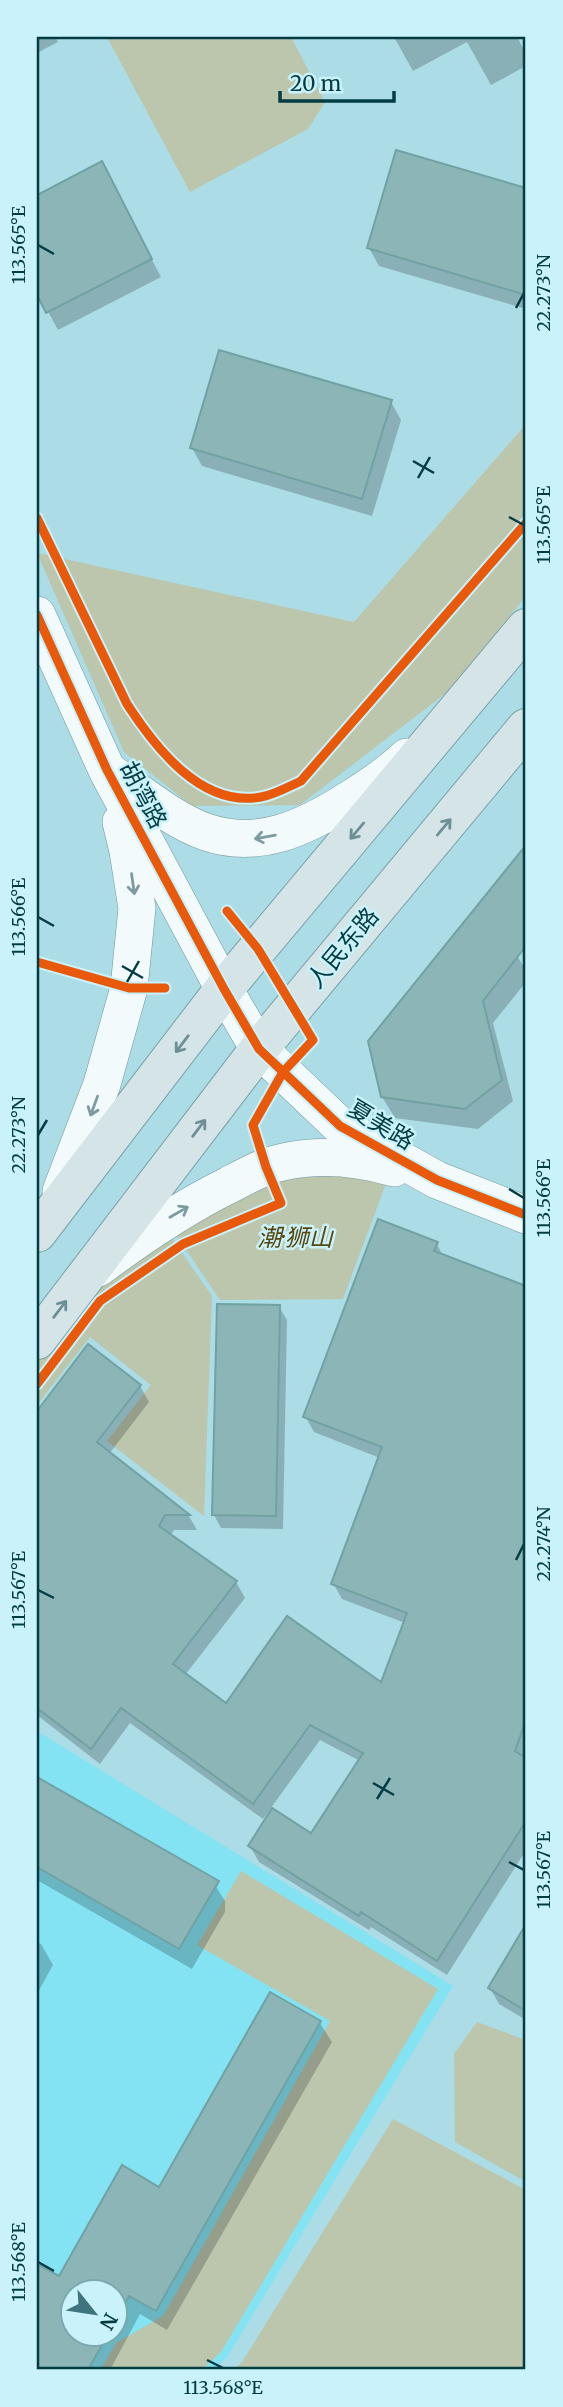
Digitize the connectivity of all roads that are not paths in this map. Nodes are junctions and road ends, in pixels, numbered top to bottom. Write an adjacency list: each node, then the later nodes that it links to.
1 (37, 615): 5 (street, 胡湾路)
2 (526, 628): 3 (main road)
3 (462, 706): 5 (street, one-way to 5); 6 (main road, one-way to 6)
4 (526, 728): 7 (main road, 人民东路, one-way to 4)
5 (107, 770): 6 (street, 胡湾路); 10 (street, one-way to 10)
6 (224, 989): 7 (street, 夏美路); 10 (main road, one-way to 10)
7 (259, 1049): 8 (street, 夏美路); 11 (main road, 人民东路, one-way to 7)
8 (437, 1180): 9 (street, 夏美路); 11 (street, one-way to 8)
9 (526, 1215)
10 (44, 1224)
11 (83, 1279): 12 (main road, 人民东路, one-way to 11)
12 (37, 1339)

